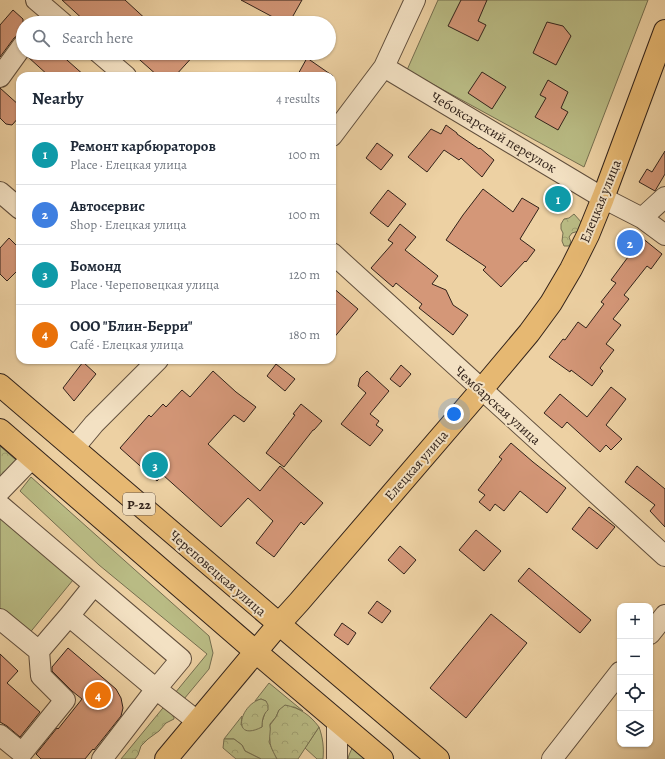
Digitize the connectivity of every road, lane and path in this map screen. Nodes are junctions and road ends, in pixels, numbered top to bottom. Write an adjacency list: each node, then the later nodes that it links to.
1 (415, 0): 7 (street)
2 (44, 8): 3 (street)
3 (54, 16)
4 (665, 31): 13 (main road, Елецкая улица)
5 (16, 55): 9 (street)
6 (107, 60): 8 (street)
7 (384, 67): 10 (street); 13 (street, Чебоксарский переулок)
8 (121, 72)
9 (0, 77)
10 (336, 131)
11 (0, 192): 14 (street)
12 (665, 197): 15 (street)
13 (603, 198): 15 (street, Чебоксарский переулок); 20 (main road, Елецкая улица)
14 (16, 205)
15 (642, 218): 16 (street, Чебоксарский переулок)
16 (665, 235)
17 (336, 257): 20 (street, Чембарская улица)
18 (154, 364): 22 (street)
19 (0, 385): 22 (main road, Череповецкая улица / Р-22)
20 (482, 389): 26 (street, Чембарская улица); 31 (main road, Елецкая улица)
21 (0, 430): 23 (main road, Р-22)
22 (74, 448): 31 (main road, Череповецкая улица / Р-22)
23 (32, 458): 24 (street); 34 (main road, Р-22)
24 (0, 491)
25 (0, 505): 27 (street)
26 (665, 556)
27 (94, 585): 29 (street); 36 (street)
28 (665, 615): 32 (street)
29 (69, 616): 33 (street); 36 (street)
30 (0, 619): 33 (street)
31 (279, 624): 34 (main road, Елецкая улица); 44 (main road, Череповецкая улица / Р-22)
32 (653, 630)
33 (39, 651): 39 (street)
34 (256, 652): 37 (main road, Елецкая улица); 38 (main road, Р-22)
35 (618, 675): 45 (street)
36 (156, 689): 37 (street); 40 (street)
37 (197, 721): 41 (main road, Елецкая улица)
38 (337, 721): 42 (street); 43 (main road, Р-22)
39 (0, 735)
40 (102, 759)
41 (166, 759)
42 (337, 759)
43 (382, 759)
44 (438, 759)
45 (552, 759)

